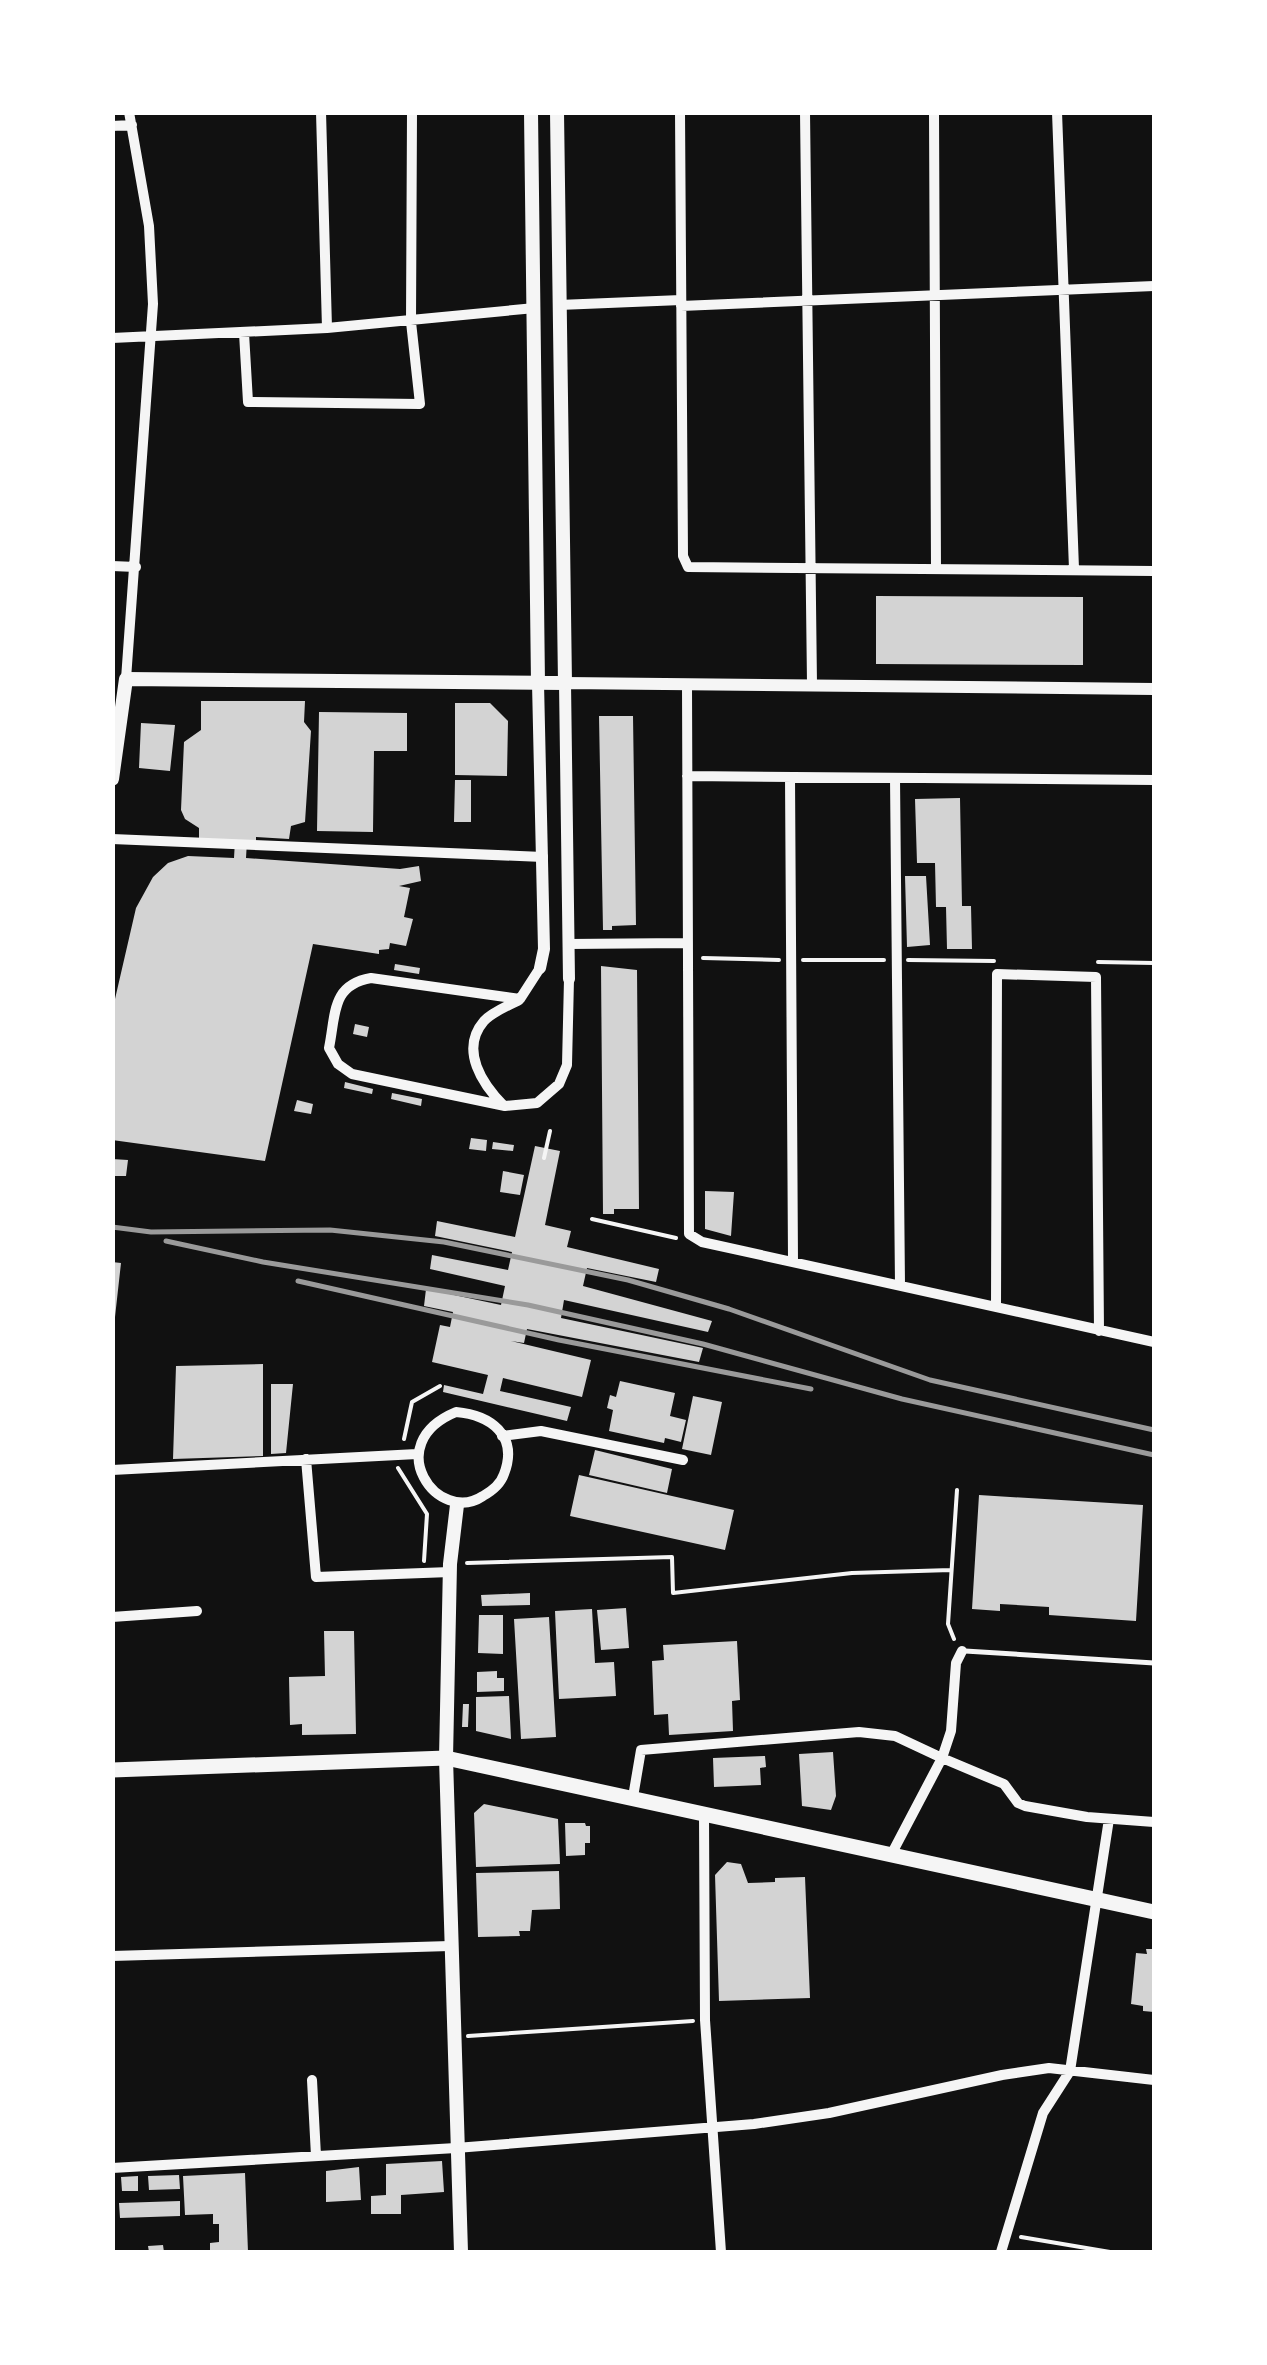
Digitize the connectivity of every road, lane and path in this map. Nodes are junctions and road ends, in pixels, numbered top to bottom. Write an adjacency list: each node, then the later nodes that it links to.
1 (129, 112): 10 (street)
2 (321, 112): 20 (street)
3 (412, 112): 19 (street)
4 (531, 112): 18 (main road)
5 (558, 112): 17 (main road)
6 (680, 112): 16 (street)
7 (806, 112): 15 (street)
8 (934, 112): 14 (street)
9 (1057, 112): 13 (street)
10 (132, 125): 11 (street); 22 (street)
11 (112, 126)
12 (1154, 286): 13 (street)
13 (1064, 291): 14 (street); 28 (street)
14 (935, 296): 15 (street); 27 (street)
15 (807, 301): 16 (street); 26 (street)
16 (681, 303): 17 (street); 26 (street)
17 (559, 305): 32 (main road)
18 (535, 308): 19 (street); 31 (main road)
19 (411, 322): 20 (street); 21 (street)
20 (327, 328): 21 (street)
21 (244, 332): 22 (street)
22 (152, 336): 23 (street); 25 (street)
23 (112, 338)
24 (112, 566): 25 (street)
25 (136, 567): 30 (street)
26 (810, 568): 27 (street); 33 (street)
27 (936, 568): 28 (street)
28 (1074, 570): 29 (street)
29 (1154, 571)
30 (119, 679): 31 (main road); 39 (main road)
31 (538, 683): 32 (main road); 42 (street)
32 (565, 683): 34 (street); 44 (street)
33 (812, 684): 34 (street); 35 (street)
34 (687, 685): 36 (street)
35 (1154, 688)
36 (686, 776): 37 (street); 43 (street)
37 (790, 777): 38 (street); 46 (street)
38 (895, 778): 40 (street); 47 (street)
39 (112, 779)
40 (1154, 780)
41 (112, 839): 42 (street)
42 (543, 857): 51 (street)
43 (686, 943): 44 (street); 45 (street)
44 (568, 944): 52 (street)
45 (686, 958): 46 (path); 58 (street)
46 (792, 960): 47 (path); 59 (street)
47 (896, 960): 48 (path); 60 (street)
48 (996, 961)
49 (1095, 962): 50 (path)
50 (1154, 963)
51 (540, 968): 53 (street)
52 (569, 979): 54 (street)
53 (520, 999): 54 (street); 54 (street)
54 (505, 1106)
55 (550, 1131): 56 (path)
56 (544, 1158)
57 (592, 1220): 58 (path)
58 (689, 1234): 59 (street)
59 (794, 1260): 60 (street)
60 (900, 1285): 61 (street)
61 (996, 1307): 62 (street); 62 (street)
62 (1099, 1331): 63 (street)
63 (1154, 1342)
64 (502, 1436): 65 (street); 67 (street); 70 (street)
65 (418, 1454): 66 (street); 70 (street)
66 (306, 1459): 68 (street); 71 (street)
67 (683, 1460)
68 (112, 1470)
69 (957, 1490): 72 (path)
70 (456, 1504): 71 (main road)
71 (455, 1568): 72 (path); 77 (main road)
72 (951, 1570): 75 (path)
73 (196, 1611): 74 (street)
74 (112, 1617)
75 (962, 1651): 76 (lane); 78 (street)
76 (1154, 1663)
77 (446, 1758): 79 (main road); 80 (main road); 87 (main road)
78 (942, 1758): 80 (street); 82 (street); 84 (street)
79 (112, 1770)
80 (633, 1797): 81 (main road)
81 (704, 1816): 84 (main road); 89 (street)
82 (1110, 1819): 83 (street); 85 (street)
83 (1154, 1822)
84 (891, 1856): 85 (main road)
85 (1096, 1900): 86 (main road); 91 (street)
86 (1154, 1912)
87 (450, 1946): 88 (street); 90 (main road)
88 (112, 1956)
89 (705, 2020): 90 (path); 94 (street)
90 (453, 2037): 95 (main road)
91 (1070, 2072): 93 (street); 94 (street); 98 (street)
92 (312, 2080): 96 (street)
93 (1154, 2080)
94 (714, 2126): 95 (street); 100 (street)
95 (456, 2148): 96 (street); 99 (main road)
96 (316, 2156): 97 (street)
97 (112, 2168)
98 (1006, 2234): 101 (street); 102 (path)
99 (462, 2252)
100 (720, 2252)
101 (1000, 2252)
102 (1110, 2252)

